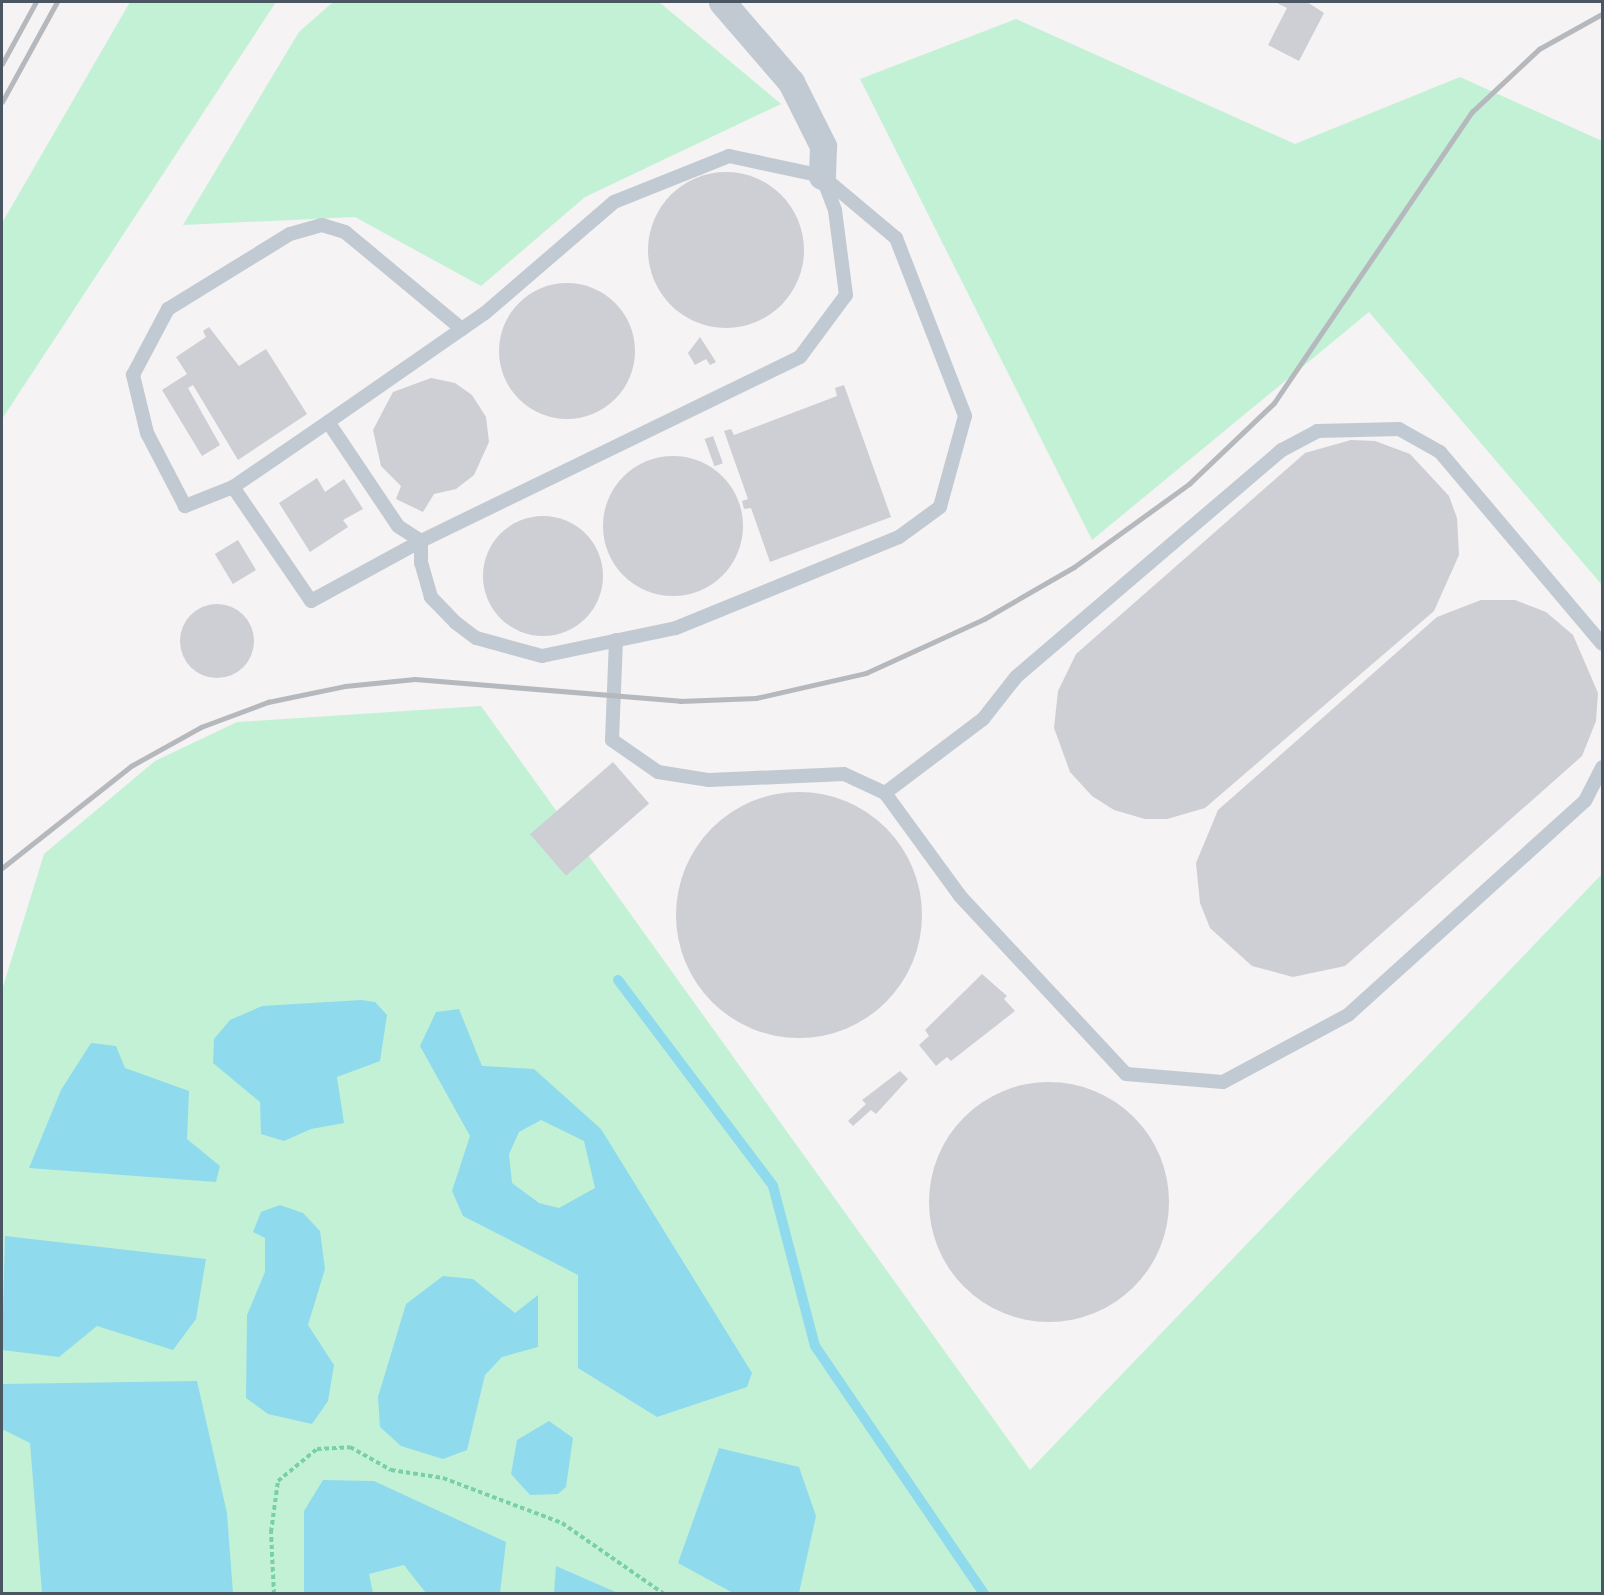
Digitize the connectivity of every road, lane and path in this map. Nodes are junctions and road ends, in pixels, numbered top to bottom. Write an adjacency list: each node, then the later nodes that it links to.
1 (723, 2): 2 (street)
2 (822, 176): 3 (lane); 6 (lane); 7 (lane)
3 (462, 329): 4 (lane); 5 (lane)
4 (328, 422): 5 (lane); 6 (lane)
5 (232, 487): 6 (lane)
6 (421, 541): 7 (lane)
7 (616, 640): 10 (lane)
8 (1602, 644): 10 (lane)
9 (1602, 767): 10 (lane)
10 (885, 793)
11 (274, 1593): 12 (path)
12 (664, 1593)

